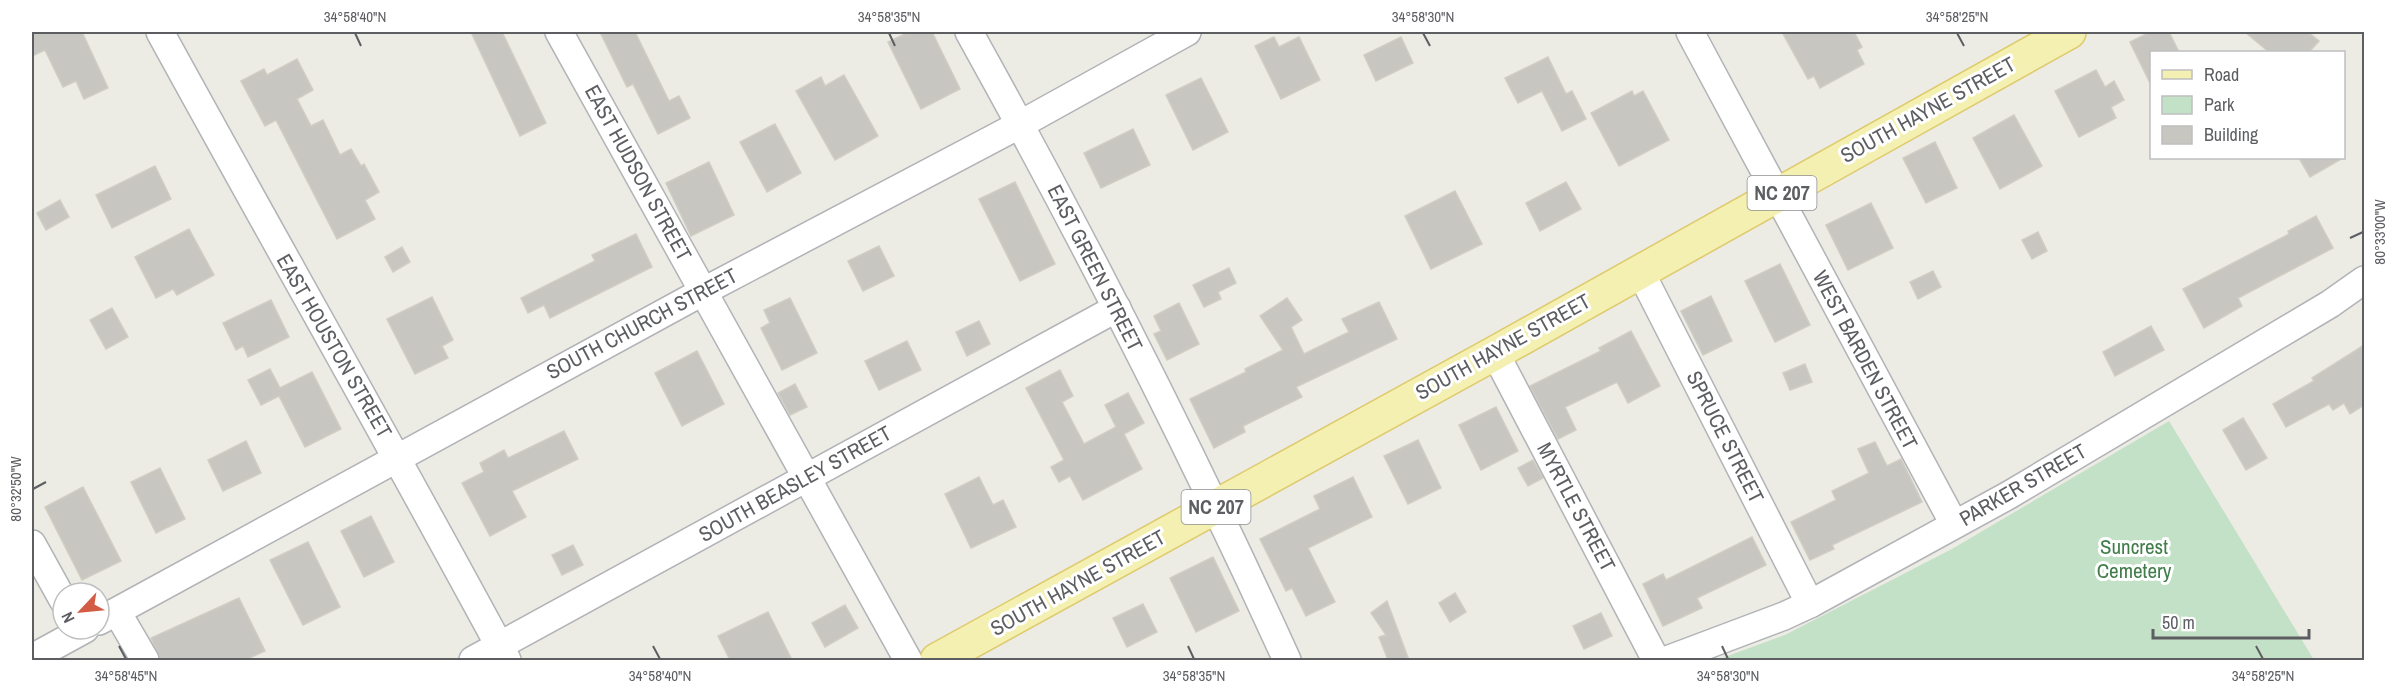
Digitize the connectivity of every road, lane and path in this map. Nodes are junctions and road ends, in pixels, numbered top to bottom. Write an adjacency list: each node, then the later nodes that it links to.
1 (160, 32): 14 (street, EAST HOUSTON STREET)
2 (559, 32): 11 (street, EAST HUDSON STREET)
3 (969, 32): 7 (street, EAST GREEN STREET)
4 (1187, 32): 7 (street, SOUTH CHURCH STREET)
5 (1690, 32): 8 (street, WEST BARDEN STREET)
6 (2069, 32): 8 (main road, SOUTH HAYNE STREET / NC 207)
7 (1021, 124): 11 (street, SOUTH CHURCH STREET); 12 (street, EAST GREEN STREET)
8 (1778, 195): 9 (main road, SOUTH HAYNE STREET / NC 207); 17 (street, WEST BARDEN STREET)
9 (1640, 271): 13 (main road, SOUTH HAYNE STREET / NC 207); 20 (street, SPRUCE STREET)
10 (2364, 280): 17 (street, PARKER STREET)
11 (704, 291): 14 (street, SOUTH CHURCH STREET); 15 (street, EAST HUDSON STREET)
12 (1117, 308): 15 (street, SOUTH BEASLEY STREET); 16 (street, EAST GREEN STREET)
13 (1495, 353): 16 (main road, SOUTH HAYNE STREET / NC 207); 31 (street, MYRTLE STREET)
14 (397, 457): 21 (street, SOUTH CHURCH STREET); 24 (street, EAST HOUSTON STREET)
15 (805, 478): 24 (street, SOUTH BEASLEY STREET); 28 (street, EAST HUDSON STREET)
16 (1216, 507): 29 (main road, SOUTH HAYNE STREET / NC 207); 30 (street, EAST GREEN STREET)
17 (1954, 524): 20 (street, PARKER STREET)
18 (32, 544): 19 (street)
19 (52, 581)
20 (1810, 604): 32 (street, PARKER STREET)
21 (111, 614)
22 (111, 637): 26 (street)
23 (62, 641): 25 (street, SOUTH CHURCH STREET)
24 (504, 653): 27 (street, SOUTH BEASLEY STREET)
25 (32, 658)
26 (145, 660)
27 (473, 660)
28 (908, 660)
29 (937, 660)
30 (1287, 660)
31 (1656, 660)
32 (1667, 660)

